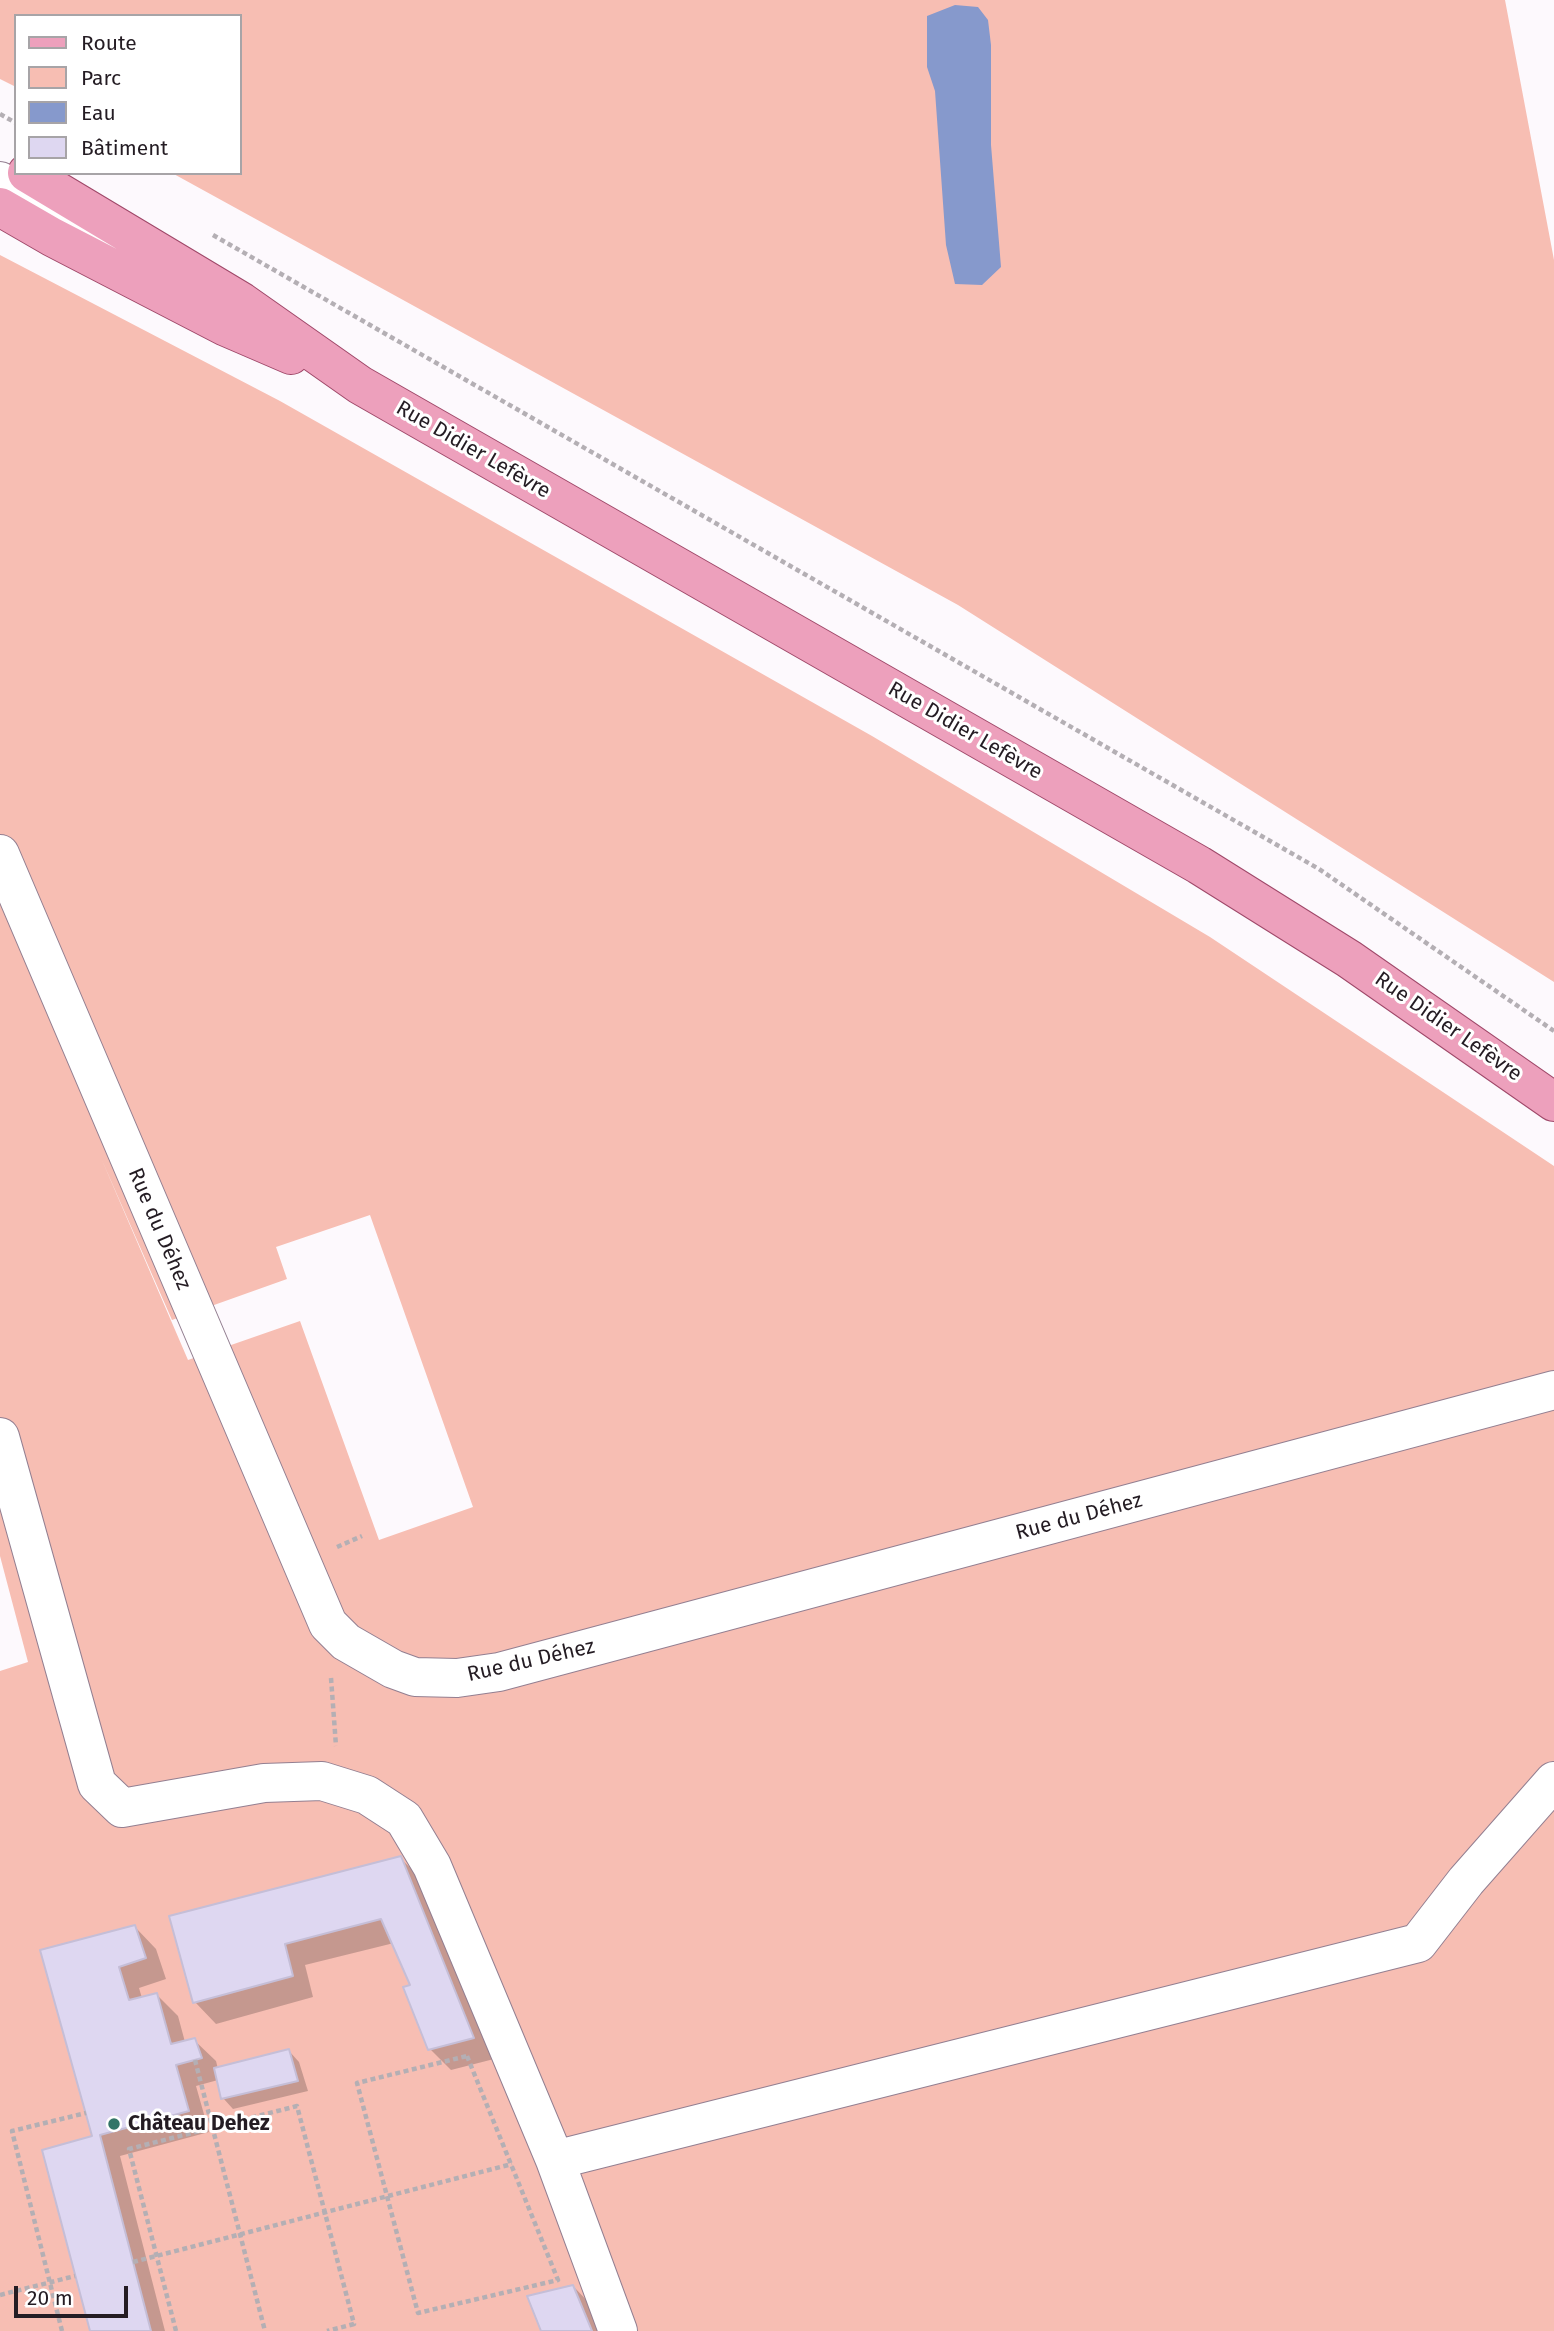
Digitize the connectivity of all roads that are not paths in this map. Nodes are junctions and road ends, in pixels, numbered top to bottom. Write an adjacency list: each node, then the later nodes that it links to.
1 (30, 175): 4 (main road, Rue Didier Lefèvre)
2 (0, 181): 4 (street)
3 (0, 207): 5 (main road, Rue Didier Lefèvre)
4 (141, 241): 5 (main road, Rue Didier Lefèvre)
5 (360, 385): 7 (main road, Rue Didier Lefèvre)
6 (0, 854): 8 (street, Rue du Déhez)
7 (1554, 1102)
8 (1554, 1390)
9 (0, 1437): 11 (street)
10 (1554, 1781): 11 (street)
11 (555, 2160): 12 (street)
12 (618, 2331)

